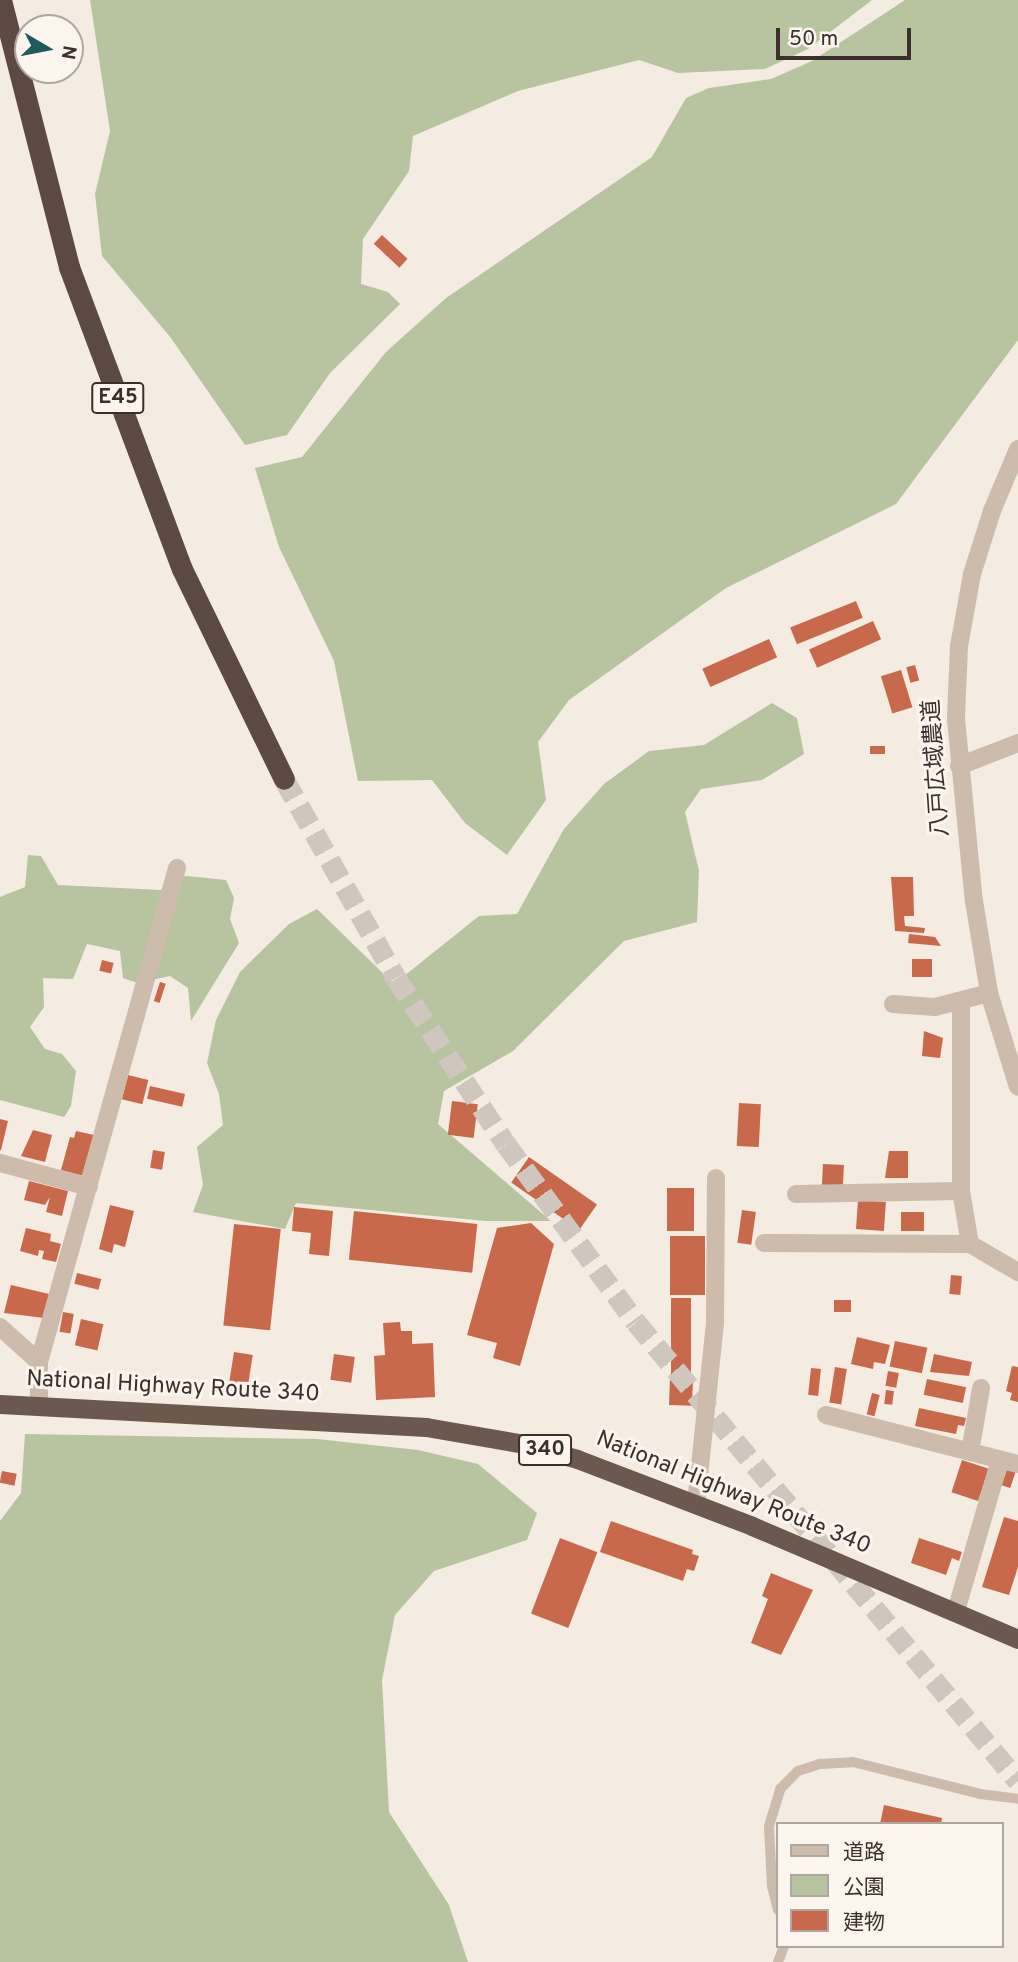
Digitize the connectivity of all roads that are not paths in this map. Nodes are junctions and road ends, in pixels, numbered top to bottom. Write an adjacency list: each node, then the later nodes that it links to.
1 (1, 0): 5 (highway, E45)
2 (1018, 449): 4 (street, 八戸広域農道)
3 (1018, 743): 4 (street)
4 (959, 766): 7 (street, 八戸広域農道)
5 (284, 779)
6 (177, 868): 13 (street)
7 (989, 993): 8 (street); 10 (street, 八戸広域農道)
8 (961, 1003): 9 (street); 14 (street)
9 (893, 1004)
10 (1018, 1087)
11 (0, 1163): 13 (street)
12 (716, 1178): 28 (street)
13 (89, 1187): 20 (street)
14 (961, 1191): 15 (street); 17 (street)
15 (796, 1195)
16 (764, 1243): 17 (street)
17 (970, 1244): 18 (street)
18 (1018, 1272)
19 (0, 1327): 20 (street)
20 (39, 1362): 23 (street)
21 (981, 1388): 25 (street)
22 (0, 1404): 23 (highway, National Highway Route 340 / 340)
23 (39, 1405): 28 (highway, National Highway Route 340 / 340)
24 (826, 1415): 25 (street)
25 (970, 1452): 26 (street)
26 (1000, 1460): 27 (street); 29 (street)
27 (1018, 1464)
28 (696, 1504): 29 (highway, National Highway Route 340 / 340)
29 (956, 1611): 30 (highway, National Highway Route 340 / 340)
30 (1018, 1640)
31 (1018, 1799): 32 (lane)
32 (776, 1902)

